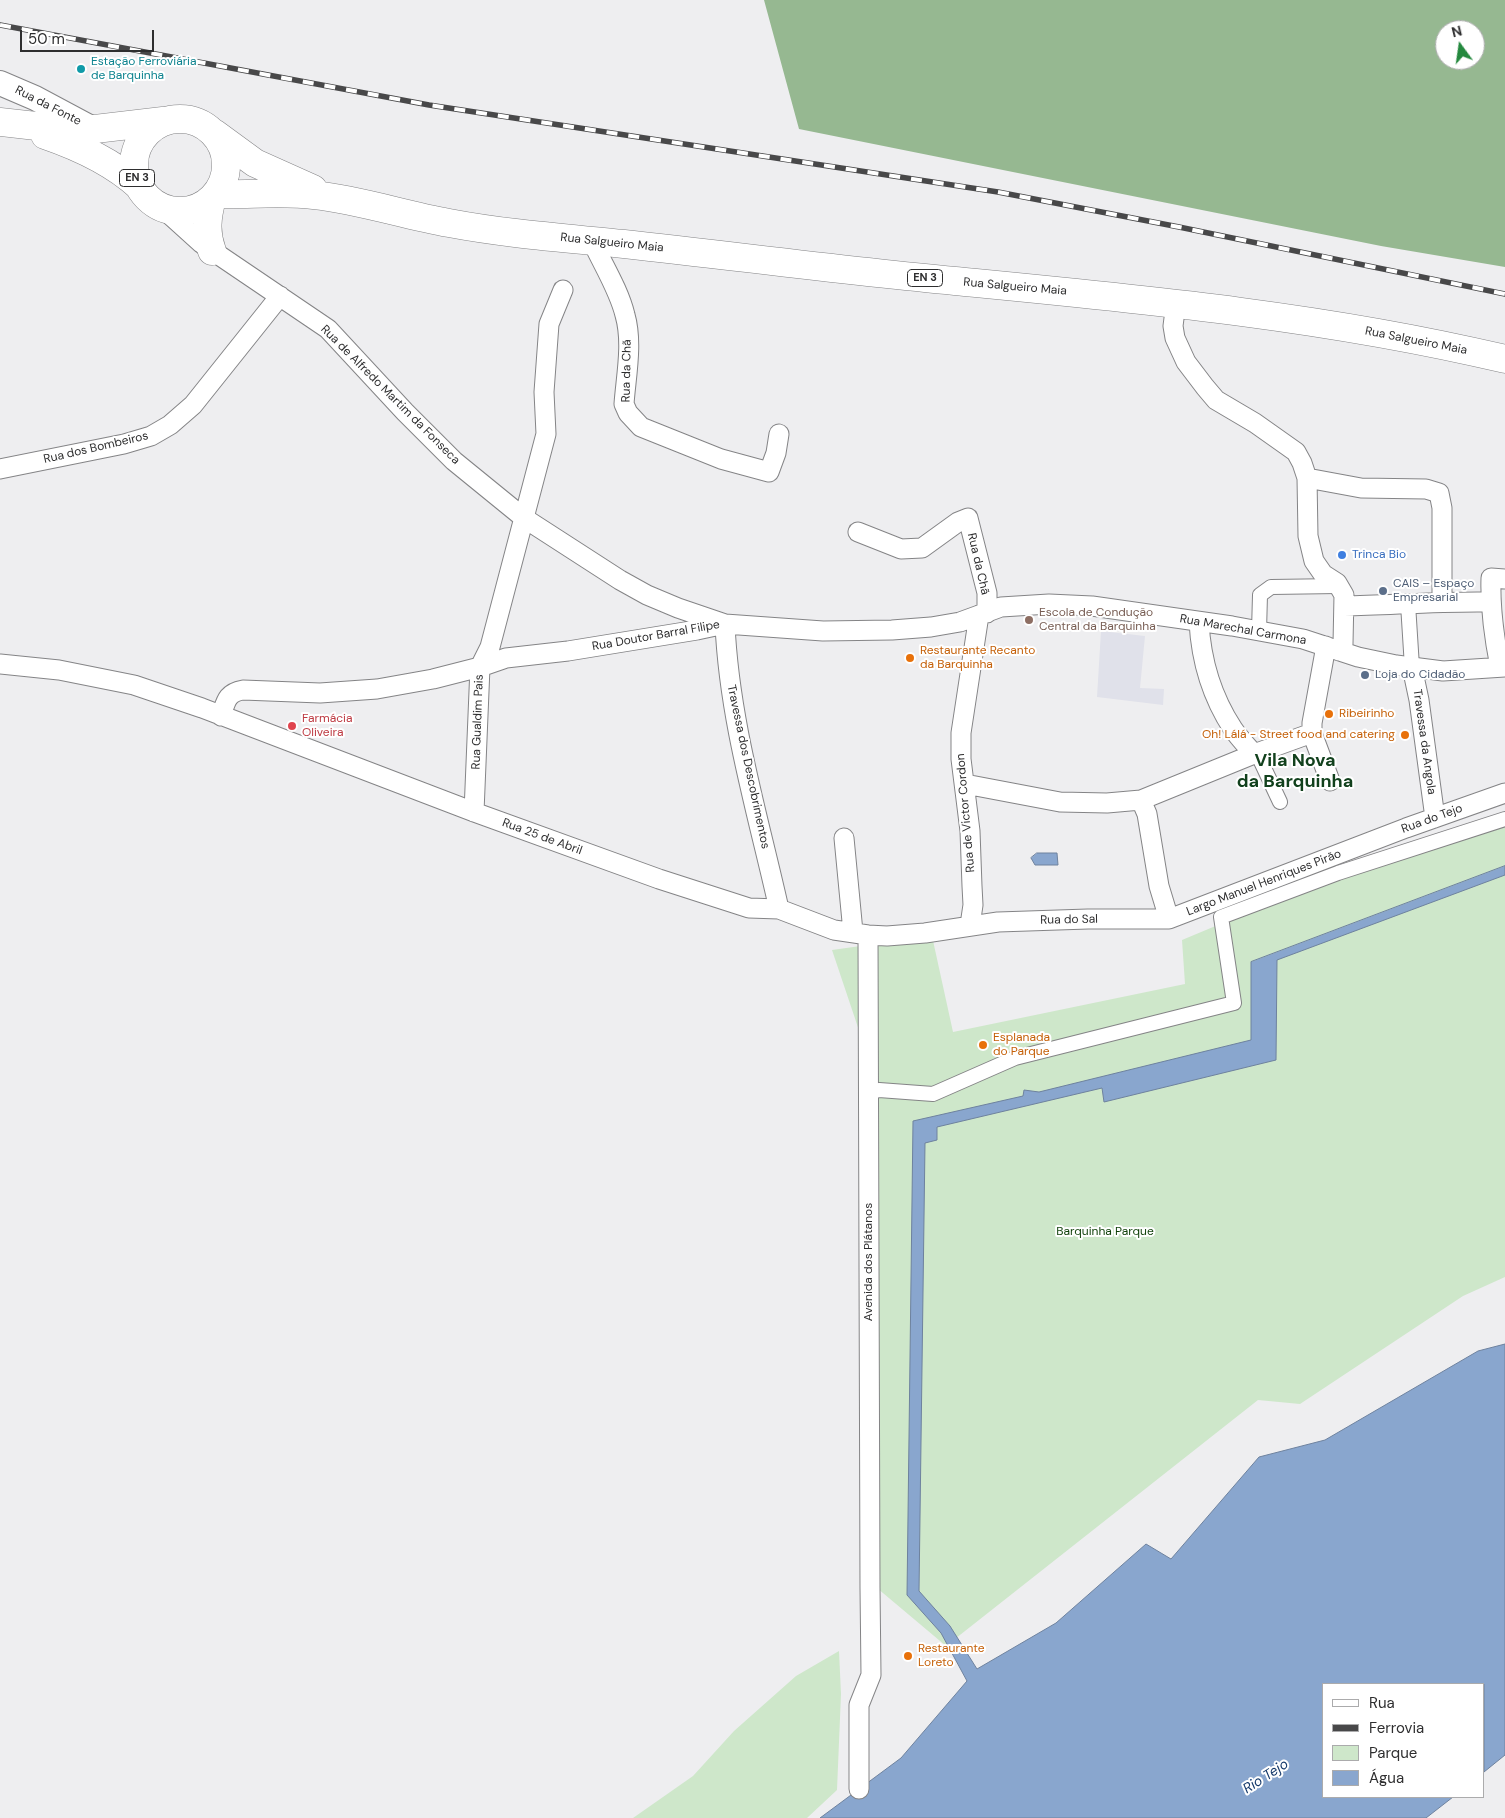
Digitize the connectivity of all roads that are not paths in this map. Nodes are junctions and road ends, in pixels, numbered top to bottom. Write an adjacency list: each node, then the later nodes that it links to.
1 (1, 84): 4 (street, Rua da Fonte)
2 (172, 119): 4 (main road); 5 (main road, EN 3); 6 (main road, EN 3)
3 (3, 122): 4 (main road); 6 (main road, EN 3)
4 (95, 130)
5 (213, 132): 7 (main road); 8 (main road, Rua Salgueiro Maia / EN 3)
6 (150, 196): 7 (main road, EN 3); 10 (street, Rua de Alfredo Martim da Fonseca)
7 (214, 196): 8 (main road, Rua Salgueiro Maia / EN 3); 10 (main road)
8 (345, 200): 9 (main road, Rua Salgueiro Maia / EN 3)
9 (592, 241): 13 (main road, Rua Salgueiro Maia / EN 3); 15 (street, Rua da Chã)
10 (212, 251): 12 (street, Rua de Alfredo Martim da Fonseca)
11 (562, 290): 18 (street, Rua Gualdim Pais)
12 (280, 296): 16 (street, Rua dos Bombeiros); 18 (street, Rua de Alfredo Martim da Fonseca)
13 (1176, 304): 14 (main road, Rua Salgueiro Maia / EN 3); 17 (street)
14 (1505, 360)
15 (778, 444)
16 (0, 470)
17 (1307, 478): 21 (street); 22 (street)
18 (524, 518): 28 (street, Rua de Alfredo Martim da Fonseca); 33 (street, Rua Gualdim Pais)
19 (858, 532): 26 (street, Rua da Chã)
20 (1505, 579): 23 (street)
21 (1338, 586): 25 (street); 30 (street)
22 (1442, 601): 23 (street); 24 (street)
23 (1490, 602): 35 (street)
24 (1408, 604): 25 (street); 34 (street)
25 (1344, 606): 31 (street)
26 (983, 614): 27 (street, Rua Marechal Carmona); 29 (street, Rua Marechal Carmona); 40 (street, Rua de Victor Cordon)
27 (1199, 622): 30 (street, Rua Marechal Carmona); 38 (street)
28 (725, 624): 29 (street, Rua Doutor Barral Filipe); 33 (street, Rua Doutor Barral Filipe); 49 (street, Travessa dos Descobrimentos)
29 (924, 627)
30 (1259, 631): 31 (street, Rua Marechal Carmona)
31 (1333, 648): 34 (street, Rua Marechal Carmona); 37 (street)
32 (0, 664): 36 (street, Rua 25 de Abril)
33 (480, 667): 36 (street, Rua Doutor Barral Filipe); 44 (street, Rua Gualdim Pais)
34 (1412, 667): 35 (street, Rua Marechal Carmona); 45 (street, Travessa da Angola)
35 (1502, 667)
36 (221, 716): 44 (street, Rua 25 de Abril)
37 (1312, 733): 38 (street); 39 (street)
38 (1255, 753): 42 (street); 43 (street)
39 (1330, 781)
40 (965, 784): 42 (street); 51 (street, Rua de Victor Cordon)
41 (1505, 793): 45 (street, Rua do Tejo)
42 (1141, 800): 50 (street)
43 (1280, 802)
44 (474, 812): 49 (street, Rua 25 de Abril)
45 (1435, 818): 48 (street, Rua do Tejo)
46 (1505, 819): 53 (street)
47 (844, 838): 52 (street, Avenida dos Plátanos)
48 (1359, 846): 50 (street, Largo Manuel Henriques Pirão)
49 (779, 909): 52 (street, Rua 25 de Abril)
50 (1169, 919): 51 (street, Rua do Sal)
51 (970, 925): 52 (street, Rua do Sal)
52 (861, 934): 53 (street, Avenida dos Plátanos)
53 (868, 1093): 54 (street, Avenida dos Plátanos)
54 (859, 1789)

